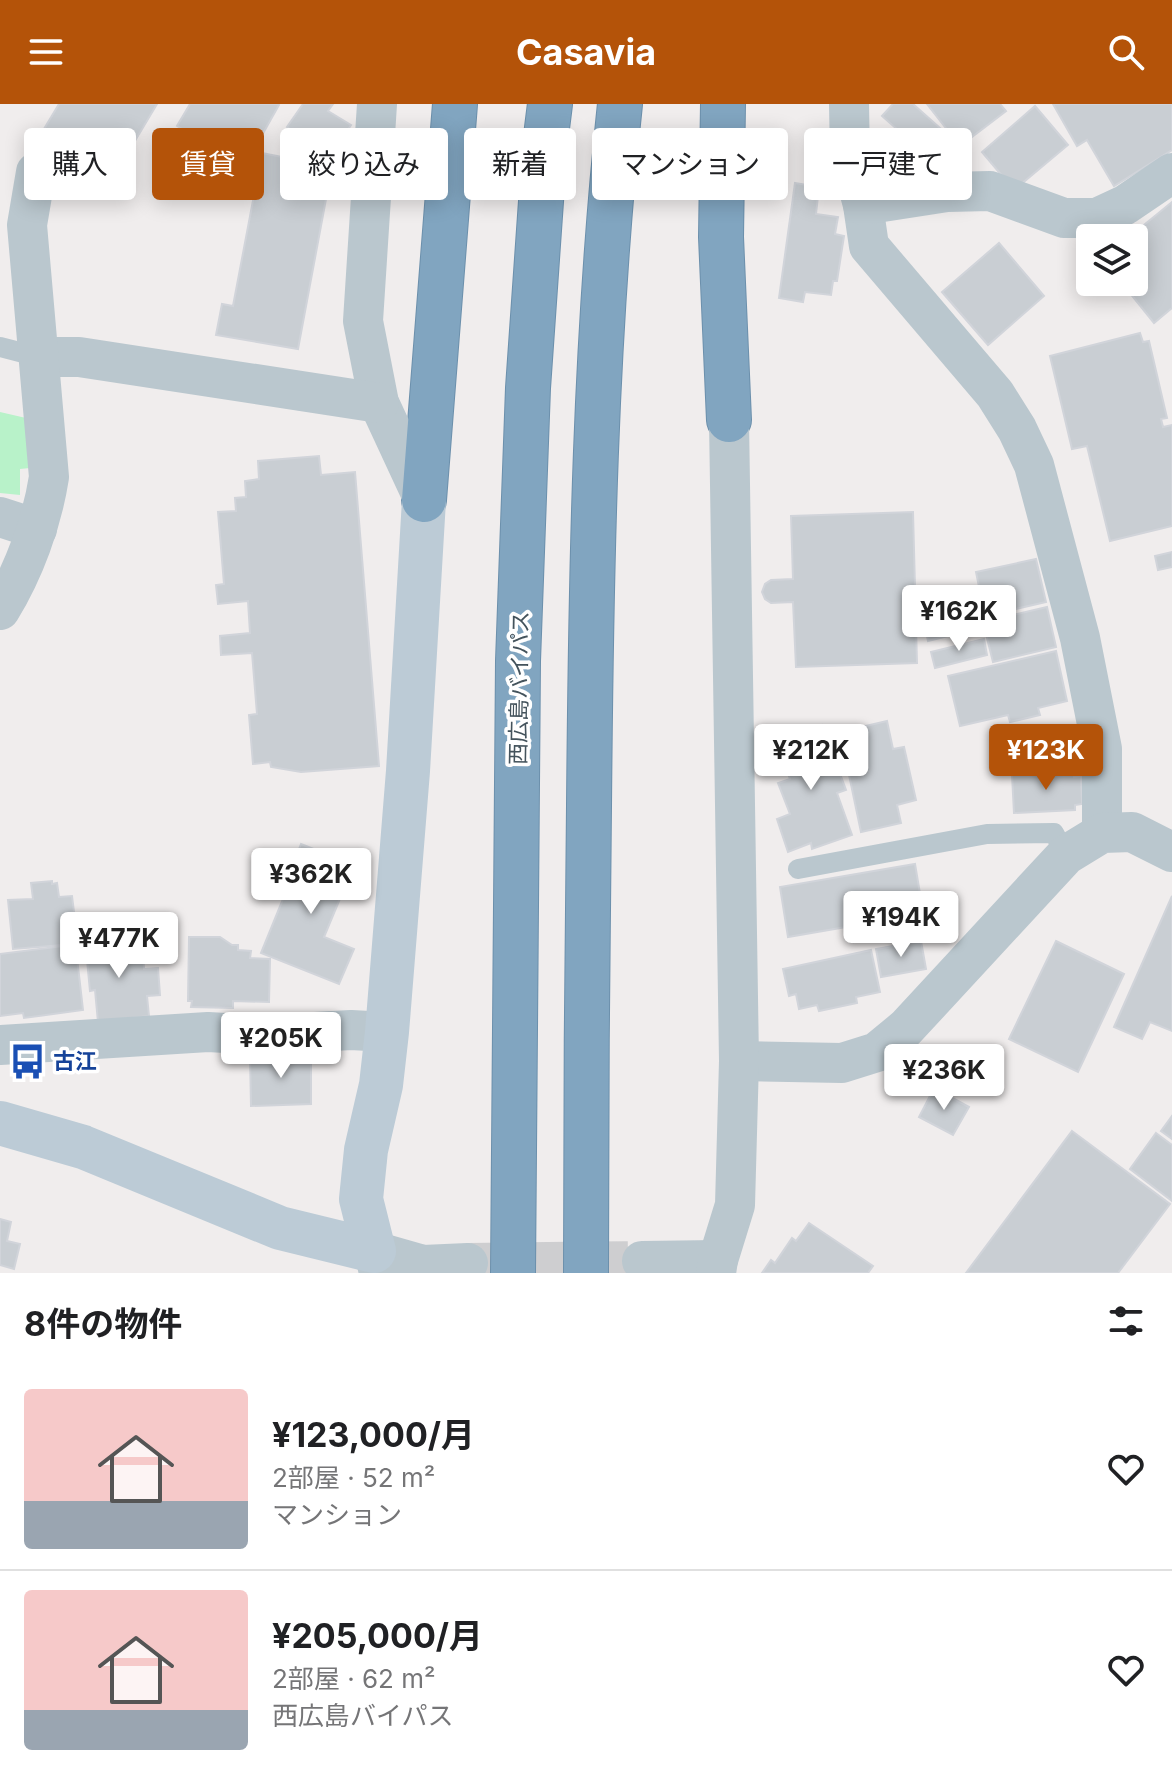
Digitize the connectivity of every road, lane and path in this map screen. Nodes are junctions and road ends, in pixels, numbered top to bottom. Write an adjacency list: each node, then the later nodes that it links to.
1 (377, 104): 12 (street)
2 (455, 104): 14 (highway)
3 (550, 104): 30 (highway, 西広島バイパス)
4 (620, 104): 31 (highway)
5 (723, 104): 13 (highway)
6 (849, 104): 9 (street)
7 (1172, 173): 9 (street)
8 (31, 200): 11 (street)
9 (863, 205): 18 (street)
10 (0, 347): 11 (lane)
11 (39, 357): 12 (street); 16 (street)
12 (379, 403): 14 (street)
13 (729, 420): 24 (street)
14 (424, 500): 22 (street)
15 (0, 517): 16 (street)
16 (37, 529): 17 (street)
17 (0, 610)
18 (1102, 833): 19 (street); 20 (street)
19 (1172, 852)
20 (1066, 855): 21 (lane); 24 (street)
21 (798, 869)
22 (387, 1032): 23 (street); 27 (street)
23 (0, 1045)
24 (739, 1061): 29 (street)
25 (0, 1123): 27 (street)
26 (642, 1261): 29 (street)
27 (376, 1262): 28 (street)
28 (468, 1263)
29 (717, 1266)
30 (513, 1273)
31 (586, 1273)

